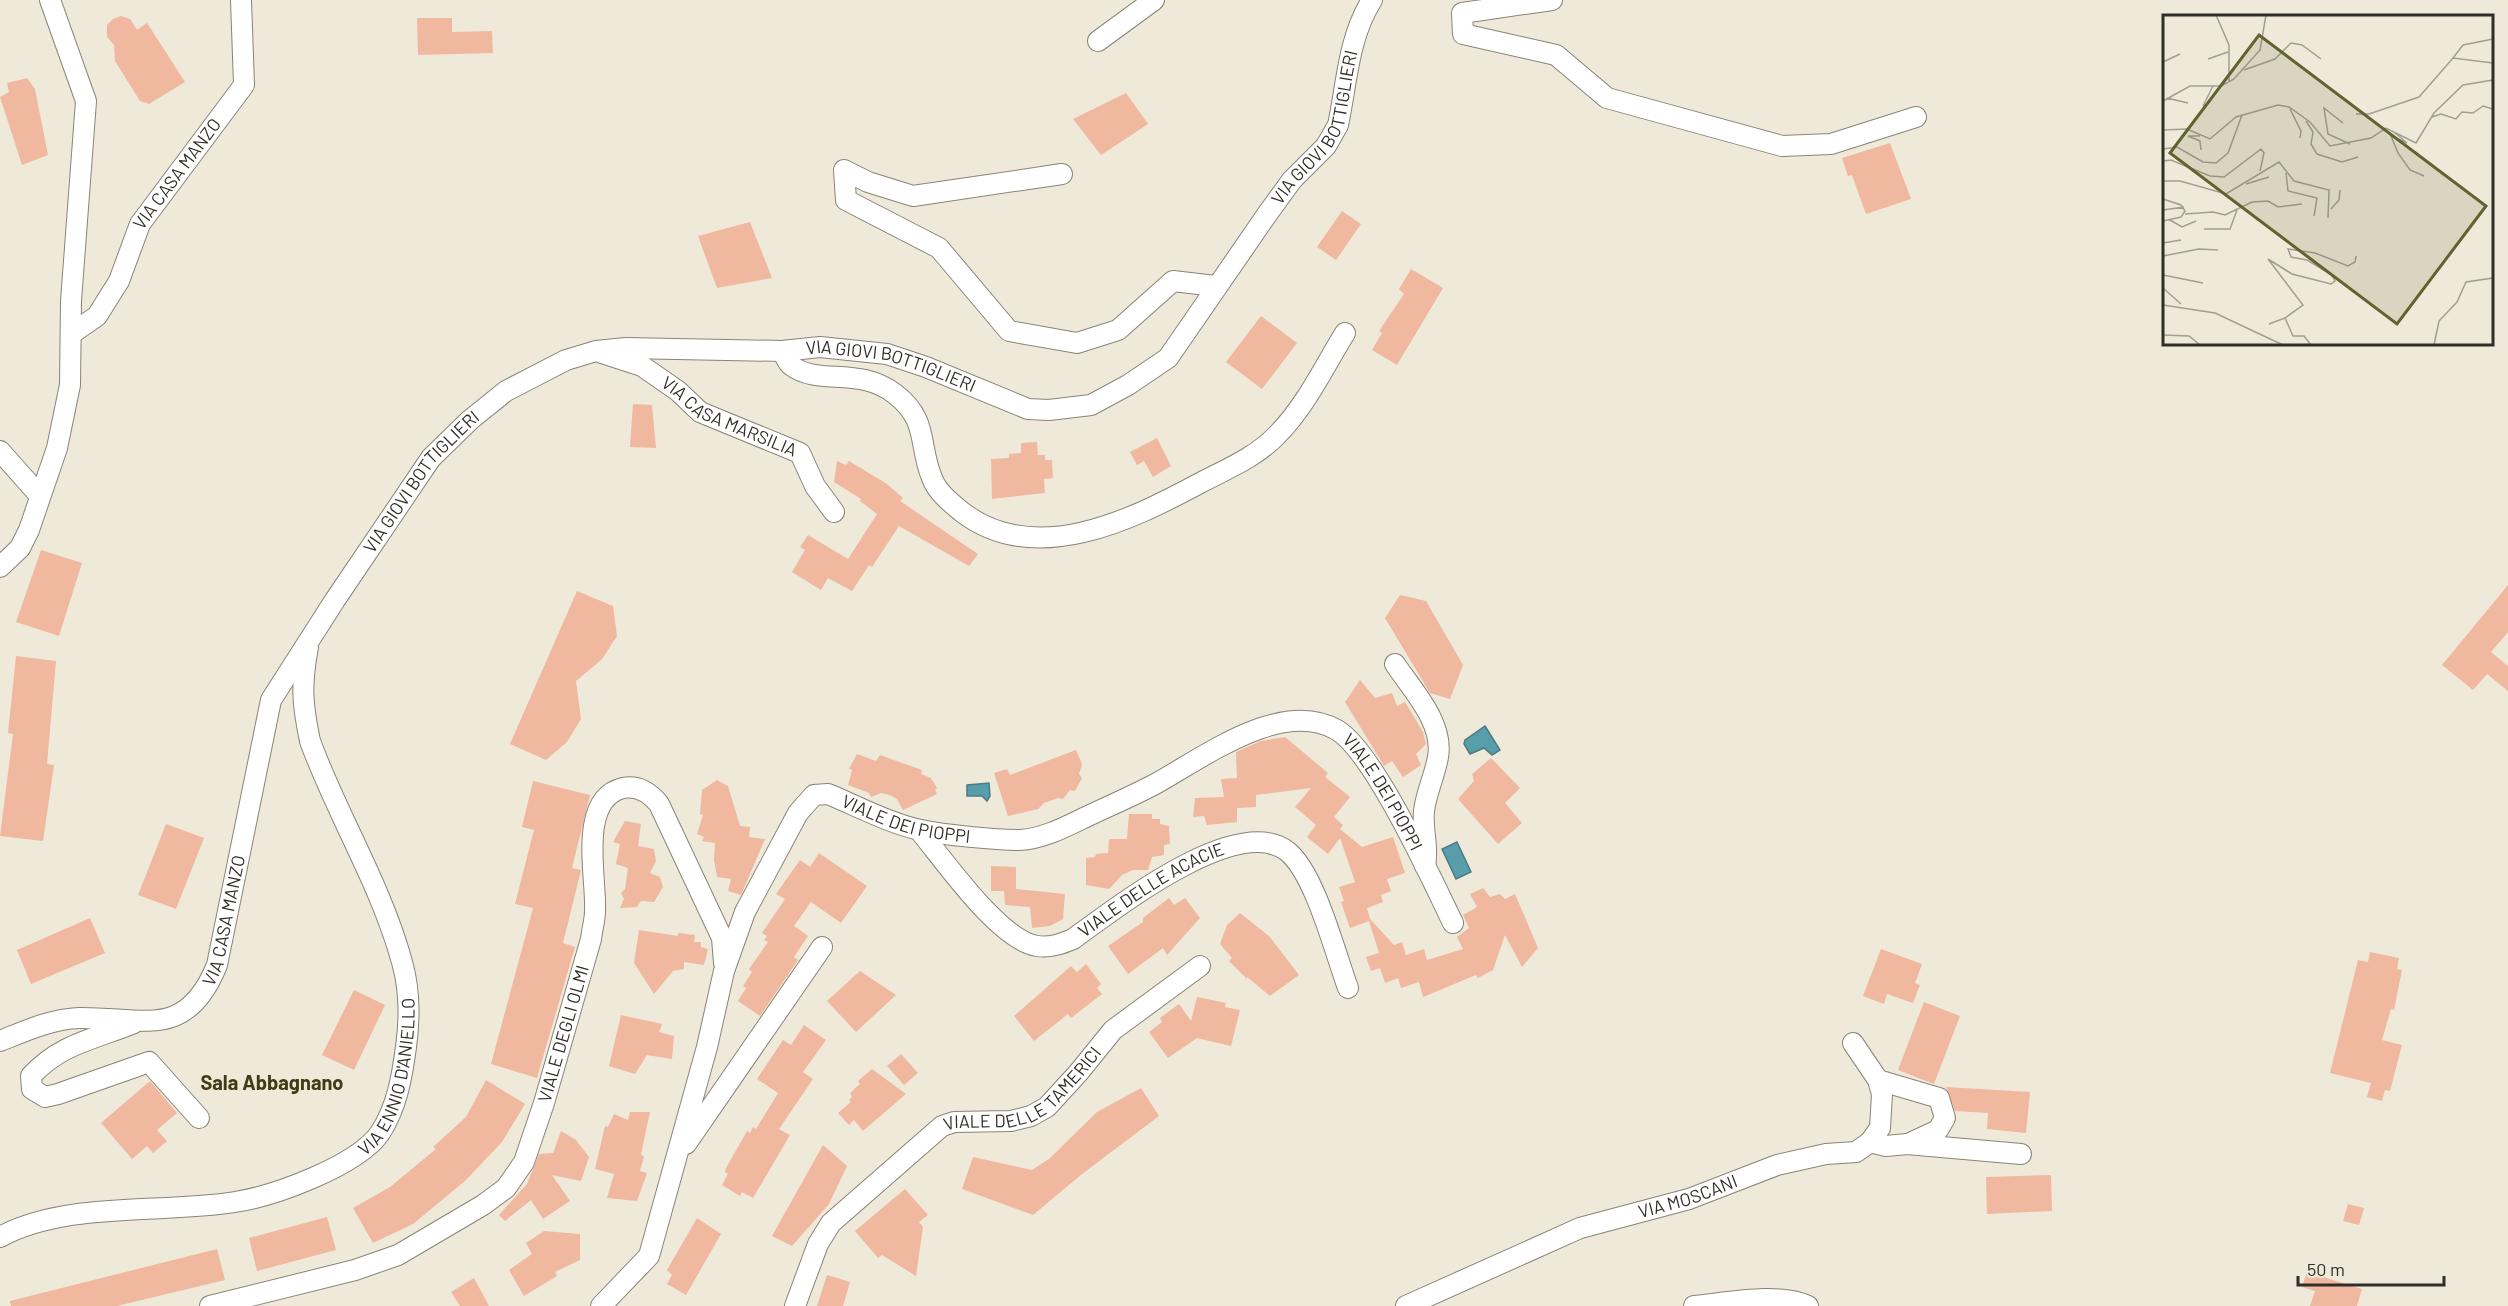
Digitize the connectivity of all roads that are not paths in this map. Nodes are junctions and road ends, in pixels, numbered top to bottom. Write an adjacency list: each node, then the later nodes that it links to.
1 (50, 0): 11 (street)
2 (241, 0): 11 (street, VIA CASA MANZO)
3 (1154, 0): 6 (street)
4 (1371, 0): 9 (street, VIA GIOVI BOTTIGLIERI)
5 (1552, 0): 7 (street)
6 (1098, 41)
7 (1916, 117)
8 (1062, 174): 9 (street)
9 (1215, 286): 13 (street, VIA GIOVI BOTTIGLIERI)
10 (1345, 333): 13 (street)
11 (71, 334): 15 (street)
12 (597, 351): 13 (street, VIA GIOVI BOTTIGLIERI); 16 (street, VIA CASA MARSILIA); 18 (street, VIA GIOVI BOTTIGLIERI)
13 (782, 351)
14 (0, 451): 15 (street)
15 (40, 496): 17 (street)
16 (834, 512)
17 (0, 567)
18 (310, 642): 27 (street, VIA CASA MANZO); 36 (street, VIA ENNIO D'ANIELLO)
19 (1395, 664): 21 (street, VIALE DEI PIOPPI)
20 (919, 830): 21 (street, VIALE DEI PIOPPI); 25 (street, VIALE DEI PIOPPI); 26 (street, VIALE DELLE ACACIE)
21 (1425, 866): 22 (street, VIALE DEI PIOPPI)
22 (1453, 923)
23 (822, 947): 35 (street)
24 (1200, 966): 39 (street, VIALE DELLE TAMERICI)
25 (724, 971): 35 (street, VIALE DEI PIOPPI); 37 (street, VIALE DEGLI OLMI)
26 (1348, 988)
27 (140, 1021): 28 (street, VIA CASA MANZO); 31 (street)
28 (0, 1041)
29 (1853, 1043): 30 (street)
30 (1878, 1080): 32 (street); 33 (street)
31 (199, 1118)
32 (1870, 1142): 33 (street); 40 (street, VIA MOSCANI)
33 (1907, 1144): 34 (street)
34 (2021, 1155)
35 (677, 1156): 38 (street, VIALE DEI PIOPPI)
36 (0, 1238)
37 (210, 1306)
38 (601, 1306)
39 (795, 1306)
40 (1406, 1306)
41 (1694, 1306): 42 (street)
42 (1808, 1306)

